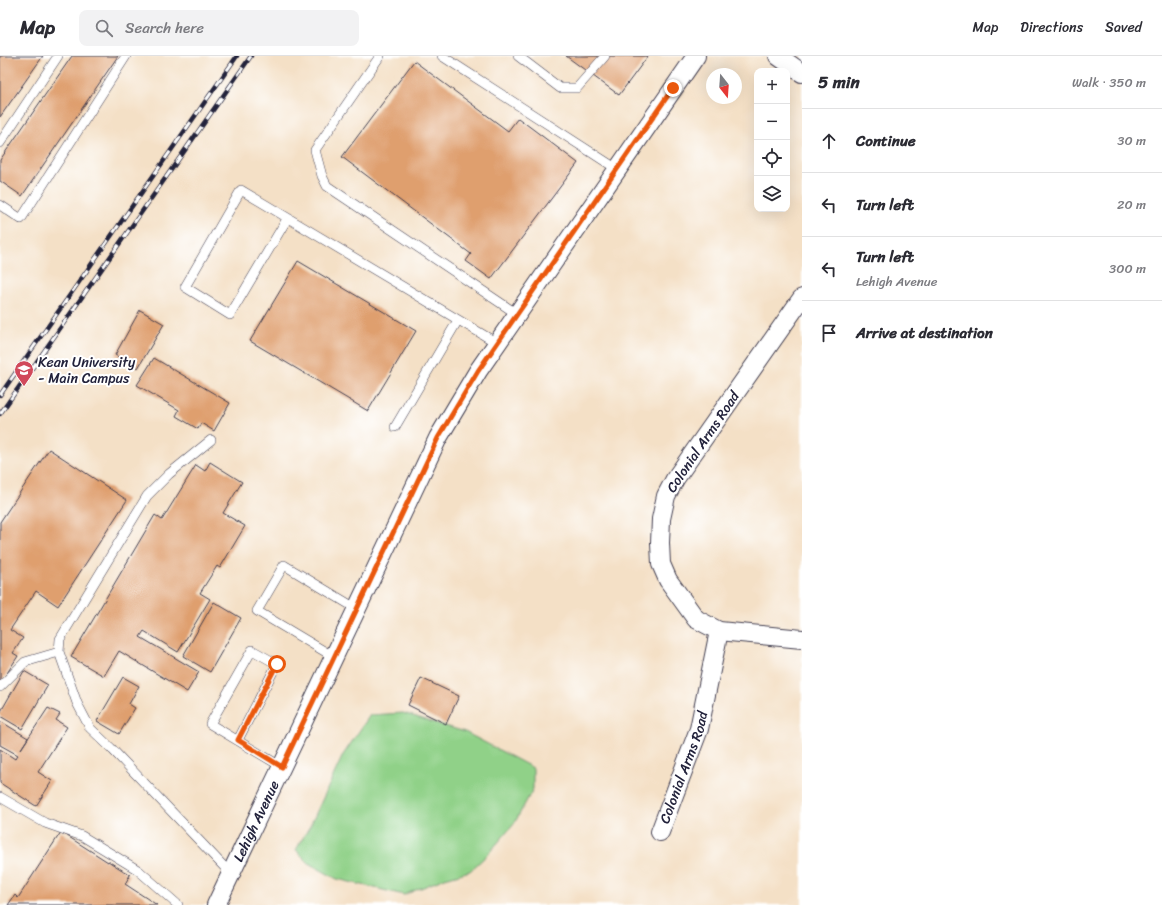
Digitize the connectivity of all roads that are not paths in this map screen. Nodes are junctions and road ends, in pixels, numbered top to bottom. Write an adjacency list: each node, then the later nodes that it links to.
1 (58, 56): 10 (lane)
2 (126, 56): 12 (lane)
3 (380, 56): 15 (lane)
4 (442, 56): 11 (lane)
5 (518, 56): 6 (lane)
6 (605, 56)
7 (696, 56): 11 (street, Lehigh Avenue)
8 (778, 56): 9 (street)
9 (802, 73)
10 (0, 143)
11 (617, 169): 15 (street, Lehigh Avenue)
12 (0, 205)
13 (288, 219): 13 (lane); 16 (lane)
14 (802, 298): 21 (street, Colonial Arms Road)
15 (517, 314): 17 (street, Lehigh Avenue)
16 (458, 320): 17 (lane); 18 (lane)
17 (497, 343): 20 (street, Lehigh Avenue)
18 (395, 427)
19 (211, 440): 23 (lane)
20 (357, 609): 24 (street, Lehigh Avenue); 24 (lane)
21 (719, 631): 22 (street); 29 (street, Colonial Arms Road)
22 (802, 640)
23 (59, 652): 25 (lane); 30 (lane)
24 (334, 657): 27 (street, Lehigh Avenue)
25 (0, 687)
26 (238, 740): 26 (lane); 27 (lane)
27 (282, 767): 30 (street, Lehigh Avenue)
28 (0, 797): 31 (lane)
29 (660, 832)
30 (231, 874): 32 (street, Lehigh Avenue)
31 (178, 905)
32 (216, 905)

